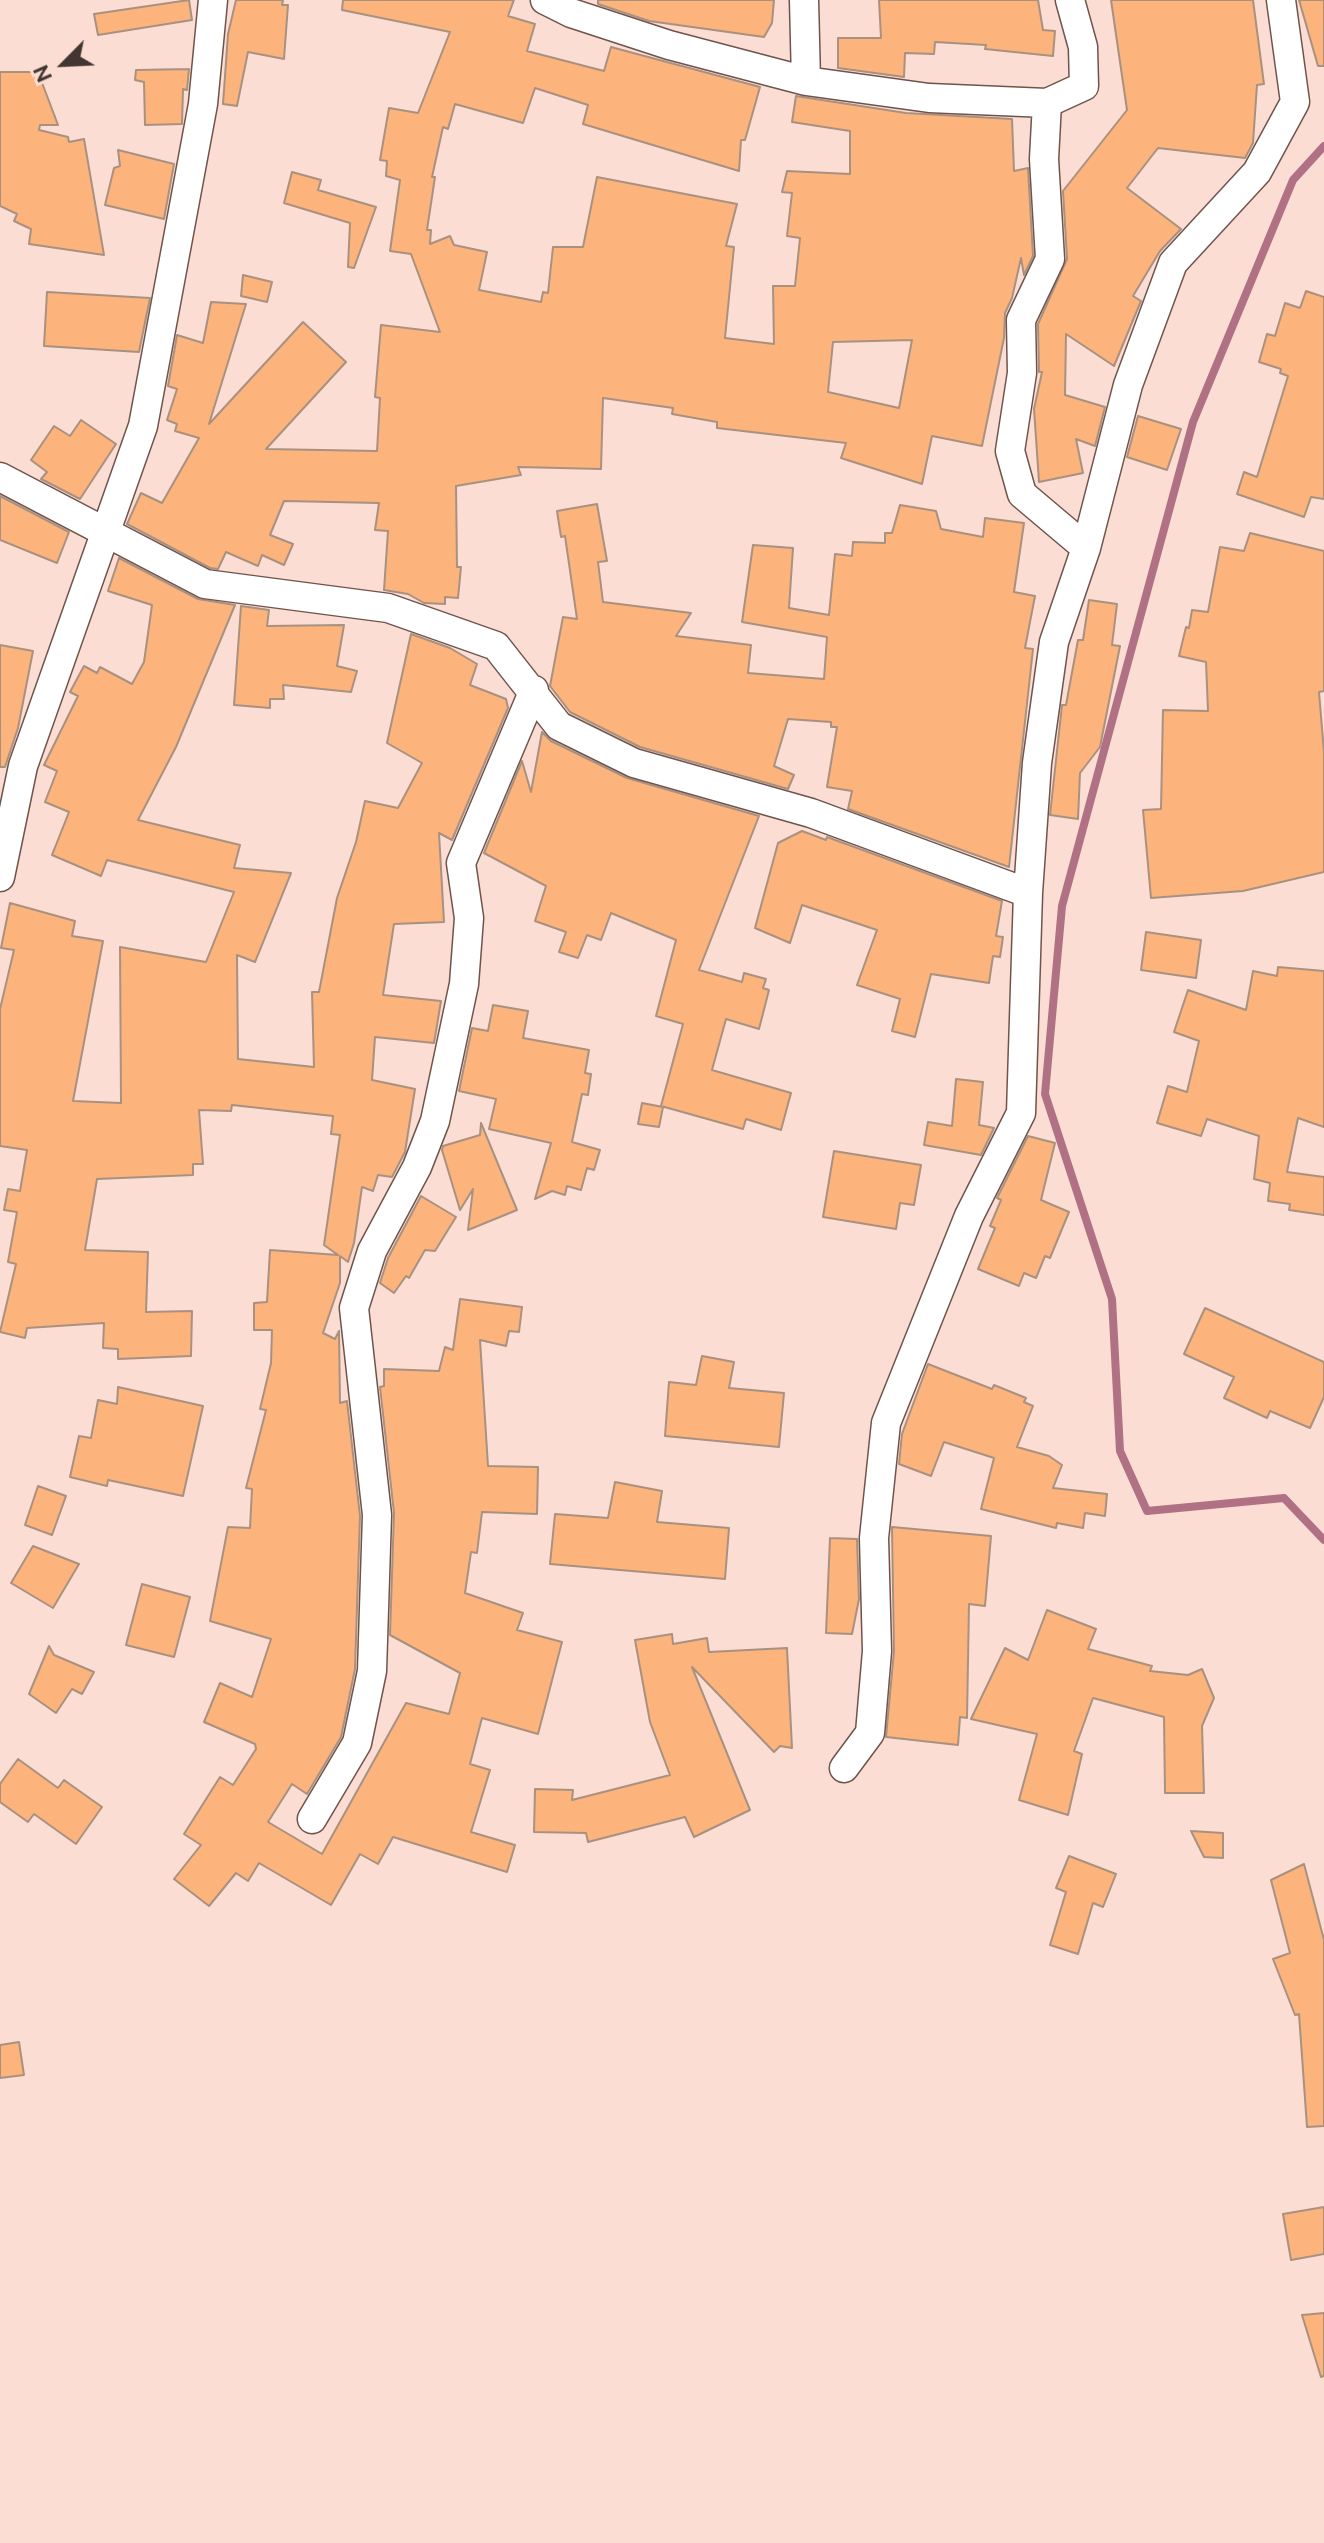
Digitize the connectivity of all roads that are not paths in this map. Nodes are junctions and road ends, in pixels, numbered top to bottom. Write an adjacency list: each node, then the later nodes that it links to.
1 (213, 0): 9 (street)
2 (545, 0): 6 (street)
3 (804, 0): 6 (street)
4 (1070, 0): 7 (street)
5 (1281, 0): 10 (street)
6 (806, 81): 7 (street)
7 (1047, 103): 10 (street)
8 (0, 477): 9 (street)
9 (103, 531): 11 (street); 12 (street)
10 (1086, 548): 14 (street)
11 (534, 690): 14 (street); 16 (street)
12 (11, 764): 13 (street)
13 (0, 877)
14 (1028, 893): 15 (street)
15 (844, 1768)
16 (312, 1819)

